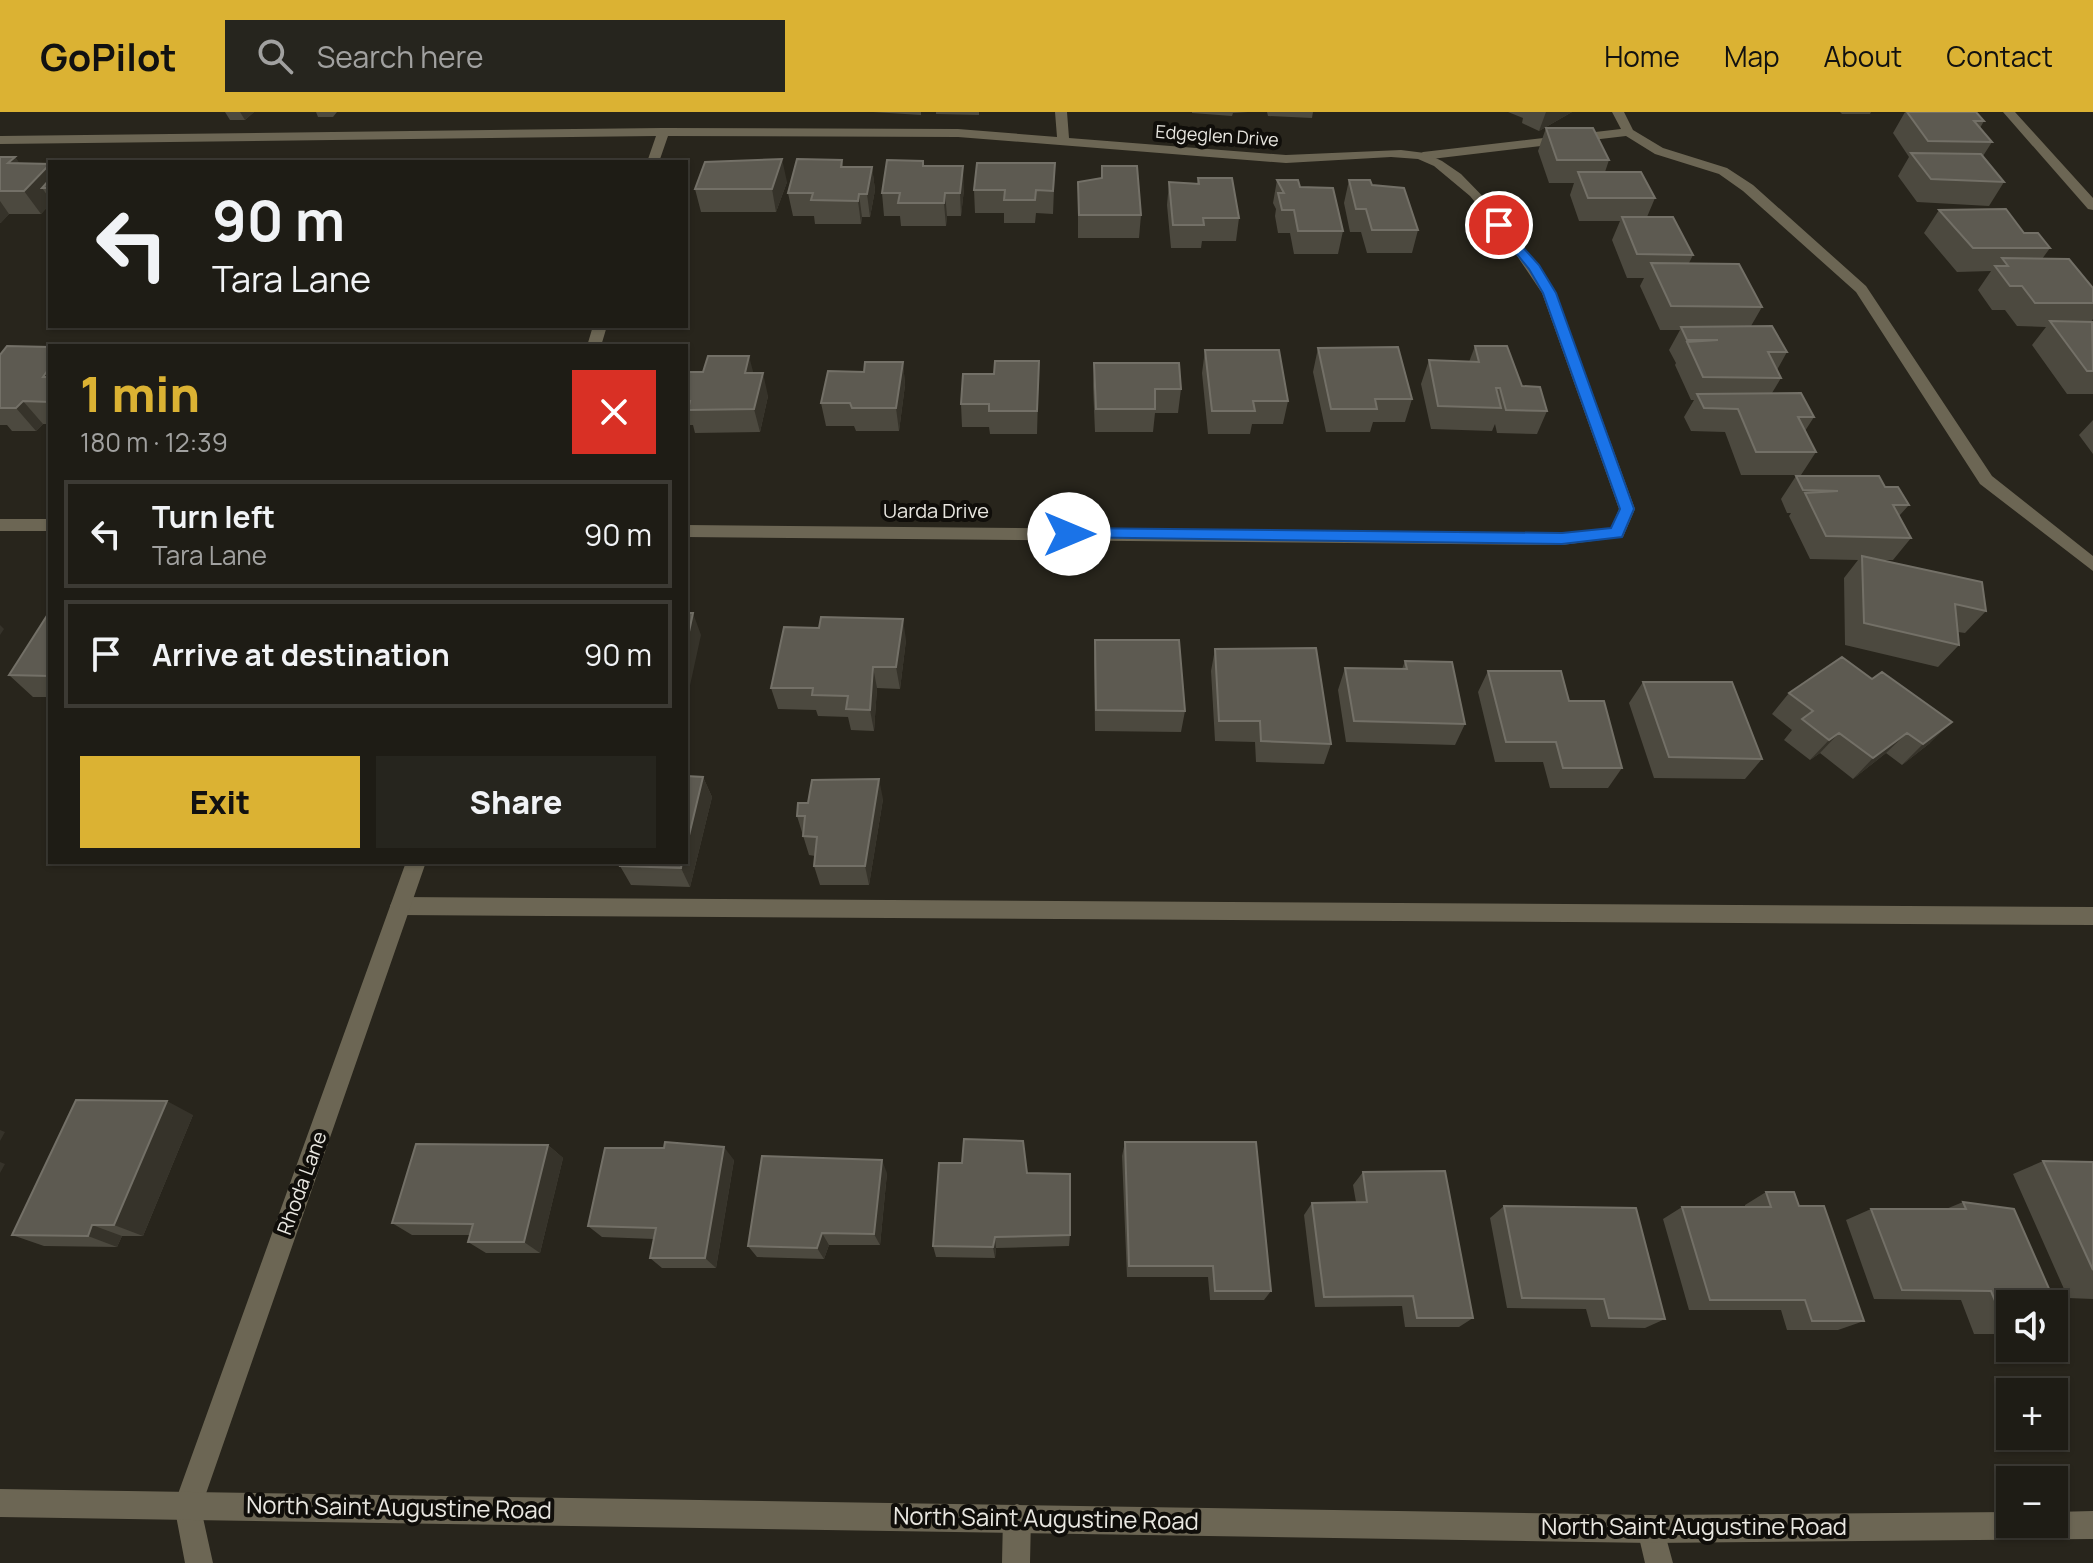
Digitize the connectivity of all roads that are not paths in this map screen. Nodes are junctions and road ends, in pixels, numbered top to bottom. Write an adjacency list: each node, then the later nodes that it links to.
1 (1061, 112): 7 (street)
2 (1618, 112): 5 (street)
3 (2009, 112): 10 (street)
4 (663, 132): 6 (street, Edgeglen Drive); 7 (street, Edgeglen Drive); 9 (street)
5 (1628, 132): 8 (street, Edgeglen Drive); 14 (street)
6 (0, 140)
7 (1063, 143): 8 (street, Edgeglen Drive)
8 (1423, 156): 13 (street, Uarda Drive)
9 (654, 160)
10 (2093, 206)
11 (0, 525): 12 (street)
12 (48, 525)
13 (688, 531)
14 (2093, 565)
15 (415, 864): 16 (street, Rhoda Lane)
16 (400, 906): 17 (street); 19 (street, Rhoda Lane)
17 (2093, 916)
18 (0, 1503): 19 (street, North Saint Augustine Road)
19 (188, 1505): 20 (street, North Saint Augustine Road); 23 (street)
20 (1017, 1518): 22 (street, North Saint Augustine Road); 24 (street)
21 (2093, 1525): 22 (street, North Saint Augustine Road)
22 (1651, 1529): 25 (street)
23 (199, 1563)
24 (1016, 1563)
25 (1659, 1563)

